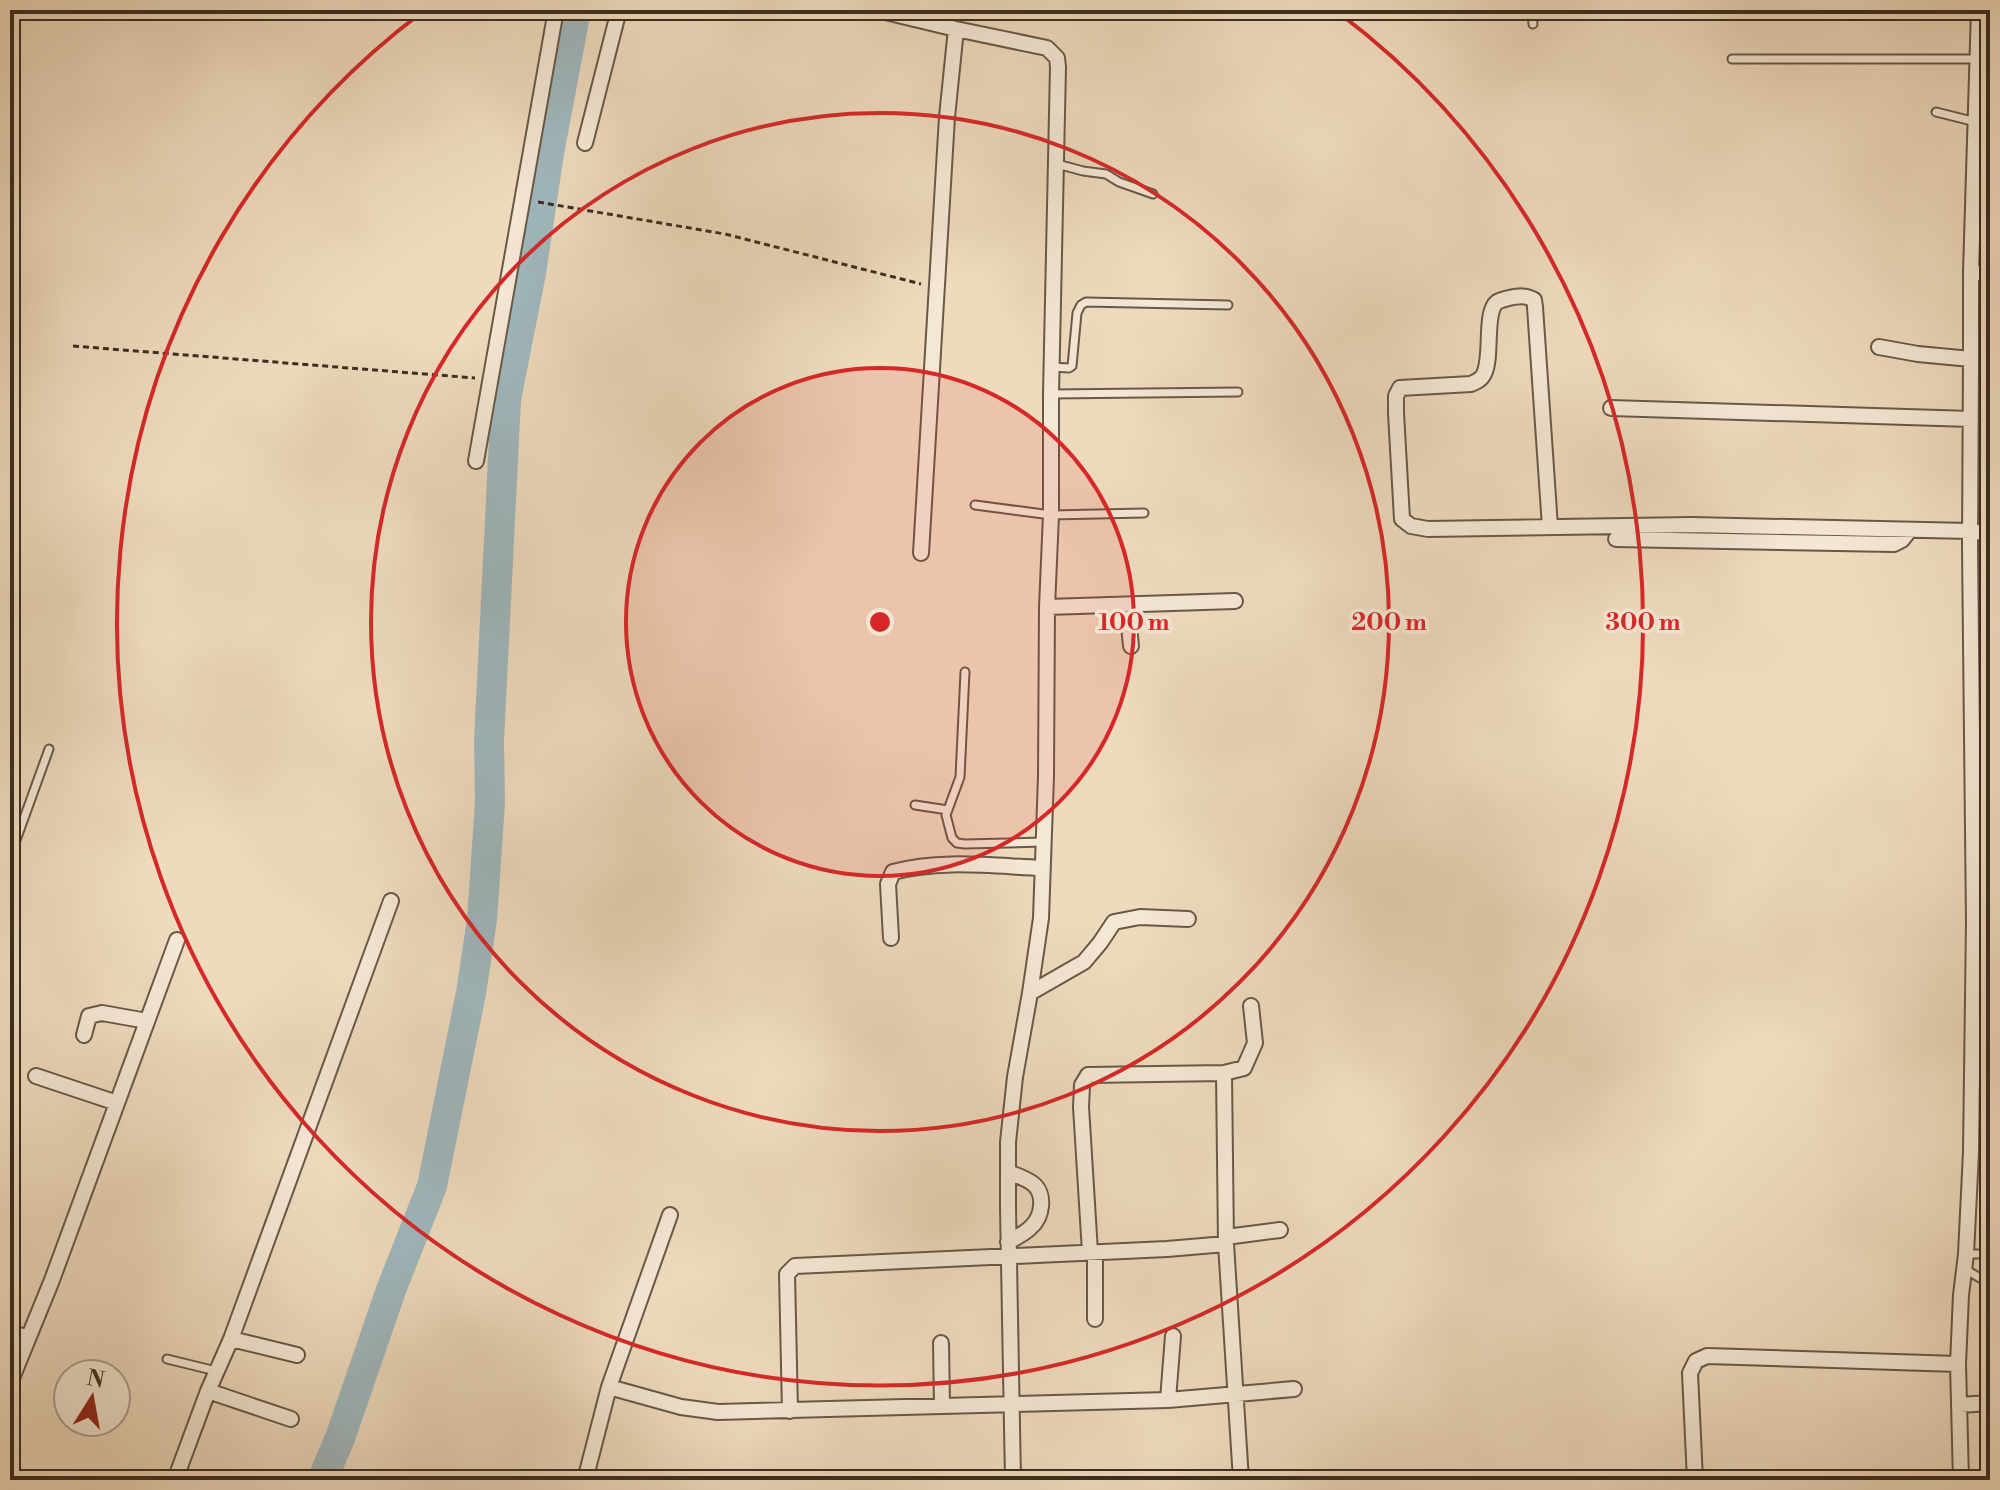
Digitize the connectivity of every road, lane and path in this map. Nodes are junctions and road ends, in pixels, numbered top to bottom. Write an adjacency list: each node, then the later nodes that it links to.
1 (556, 10): 24 (street)
2 (619, 10): 12 (street)
3 (877, 10): 7 (street)
4 (1532, 10): 6 (lane)
5 (1979, 10): 9 (street)
6 (1533, 24)
7 (956, 29): 13 (street); 38 (street)
8 (1732, 59): 9 (lane)
9 (1978, 59): 11 (street)
10 (1936, 112): 11 (lane)
11 (1976, 122): 16 (street)
12 (585, 143)
13 (1057, 164): 14 (lane); 23 (street)
14 (1153, 194)
15 (528, 200): 18 (path)
16 (1971, 272): 17 (street); 22 (street)
17 (1990, 274)
18 (923, 285)
19 (1228, 305): 23 (lane)
20 (73, 346): 24 (path)
21 (1879, 347): 22 (street)
22 (1971, 359): 28 (street)
23 (1051, 367): 26 (street)
24 (490, 378): 29 (street)
25 (1238, 392): 26 (lane)
26 (1051, 394): 32 (street)
27 (1611, 408): 28 (street)
28 (1971, 419): 35 (street)
29 (476, 461)
30 (975, 505): 32 (lane)
31 (1144, 513): 32 (lane)
32 (1051, 515): 41 (street)
33 (1550, 527): 33 (street); 34 (street)
34 (1910, 530): 35 (street); 37 (street)
35 (1970, 531): 36 (street); 61 (street)
36 (1990, 534)
37 (1616, 539)
38 (921, 553)
39 (1235, 601): 40 (street)
40 (1127, 605): 41 (street); 42 (street)
41 (1047, 607): 47 (street)
42 (1131, 646)
43 (965, 672): 46 (lane)
44 (49, 749): 48 (lane)
45 (915, 805): 46 (lane)
46 (948, 810): 47 (lane)
47 (1043, 842): 49 (street)
48 (10, 857)
49 (1042, 868): 52 (street); 54 (street)
50 (391, 901): 76 (street)
51 (1188, 919): 54 (street)
52 (891, 938)
53 (177, 940): 56 (street)
54 (1030, 993): 63 (street)
55 (1251, 1006): 58 (street)
56 (147, 1021): 57 (street); 62 (street)
57 (84, 1035)
58 (1224, 1073): 66 (street); 68 (street)
59 (36, 1076): 62 (street)
60 (1990, 1082): 61 (lane)
61 (1972, 1083): 70 (street)
62 (117, 1103): 75 (street)
63 (1008, 1172): 67 (street); 67 (street)
64 (670, 1215): 83 (street)
65 (1280, 1230): 66 (street)
66 (1226, 1241): 68 (street); 86 (street)
67 (1008, 1249): 68 (street); 88 (street); 92 (street)
68 (1093, 1252): 72 (street)
69 (1990, 1254): 70 (lane)
70 (1965, 1261): 71 (lane); 80 (street)
71 (1990, 1284)
72 (1095, 1319)
73 (10, 1332): 75 (street)
74 (1173, 1336): 87 (street)
75 (28, 1338): 82 (street)
76 (231, 1339): 78 (street); 81 (street)
77 (941, 1343): 91 (street)
78 (297, 1355)
79 (167, 1359): 81 (lane)
80 (1958, 1364): 90 (street); 98 (street)
81 (216, 1371): 85 (street)
82 (10, 1383)
83 (609, 1387): 92 (street); 95 (street)
84 (1294, 1389): 86 (street)
85 (208, 1391): 93 (street); 94 (street)
86 (1236, 1394): 87 (street); 97 (street)
87 (1168, 1400): 88 (street)
88 (1011, 1403): 91 (street); 96 (street)
89 (1990, 1403): 90 (street)
90 (1959, 1405): 99 (street)
91 (942, 1406): 92 (street)
92 (790, 1411)
93 (291, 1419)
94 (175, 1480)
95 (585, 1480)
96 (1013, 1480)
97 (1241, 1480)
98 (1695, 1480)
99 (1961, 1480)

